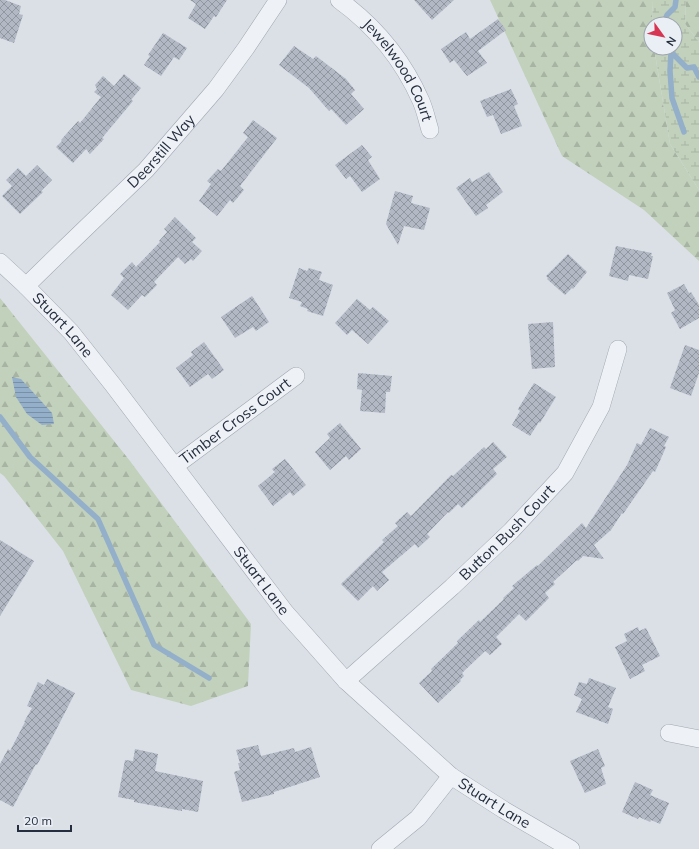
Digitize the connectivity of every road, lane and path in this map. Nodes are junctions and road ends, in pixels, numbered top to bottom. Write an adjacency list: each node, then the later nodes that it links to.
1 (278, 0): 5 (street, Deerstill Way)
2 (338, 0): 3 (street, Jewelwood Court)
3 (430, 130)
4 (0, 262): 5 (street, Stuart Lane)
5 (26, 286): 8 (street, Stuart Lane)
6 (618, 349): 9 (street, Button Bush Court)
7 (296, 376): 8 (street, Timber Cross Court)
8 (175, 466): 9 (street, Stuart Lane)
9 (346, 681): 12 (street, Stuart Lane)
10 (668, 733): 11 (street)
11 (699, 739)
12 (451, 776): 13 (street); 14 (street, Stuart Lane)
13 (380, 849)
14 (571, 849)

